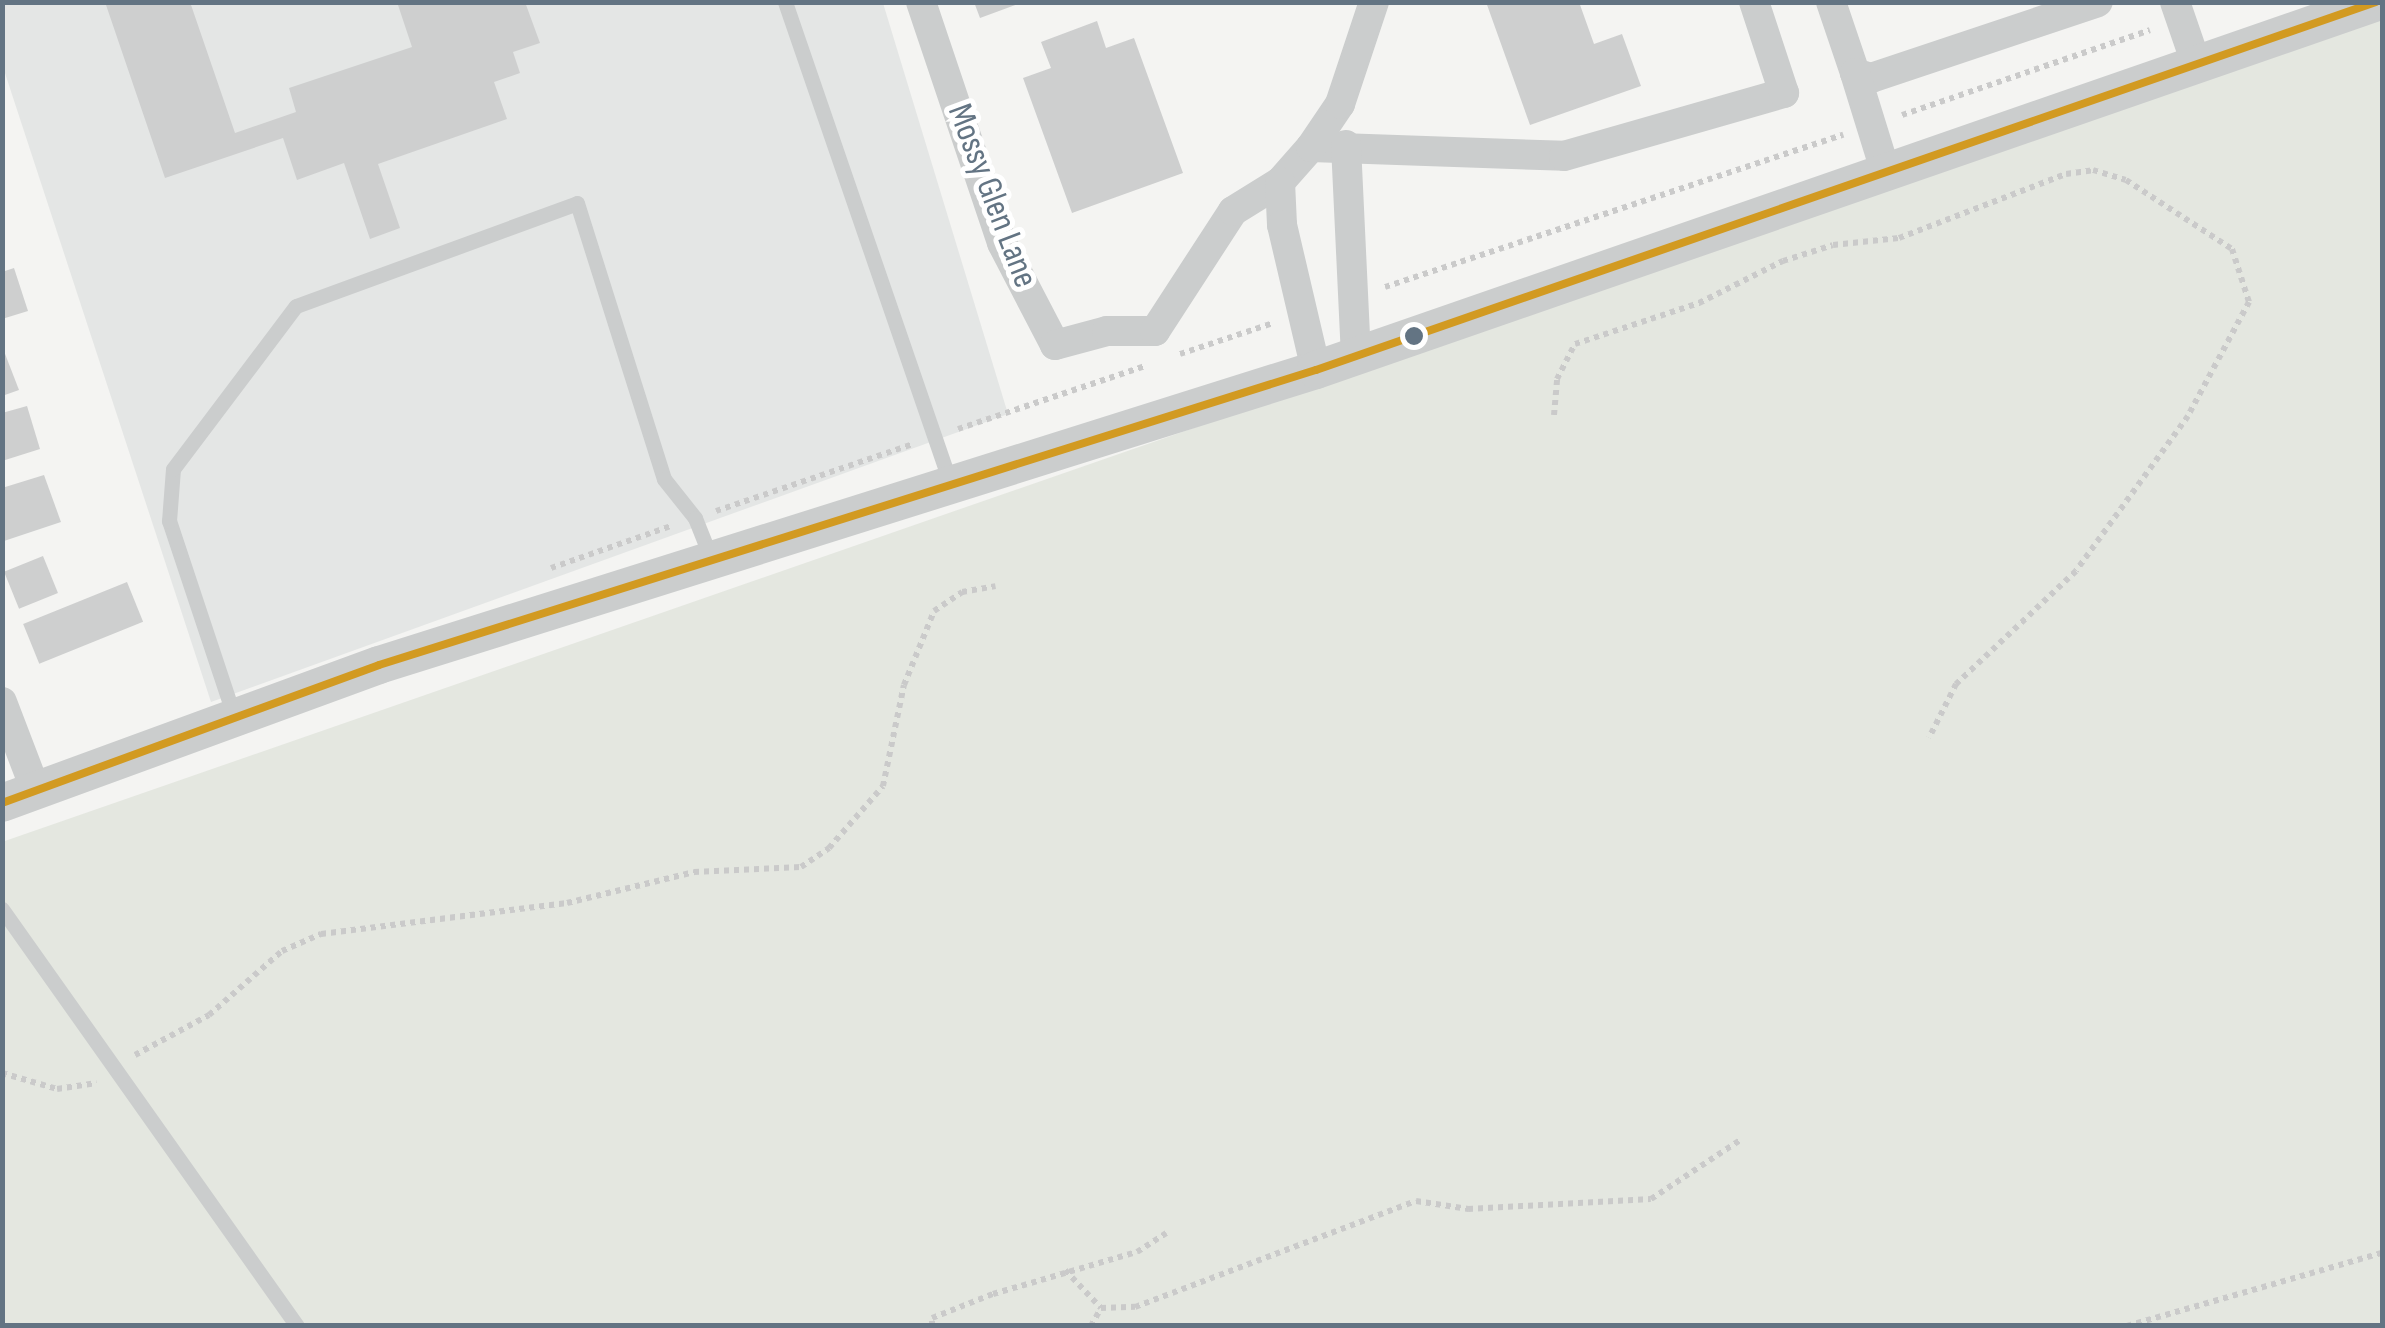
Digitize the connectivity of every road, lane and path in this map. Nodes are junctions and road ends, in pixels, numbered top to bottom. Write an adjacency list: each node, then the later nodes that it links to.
1 (784, 2): 21 (lane)
2 (921, 2): 15 (street, Mossy Glen Lane)
3 (1374, 2): 13 (street, Mossy Glen Lane)
4 (1754, 2): 12 (street)
5 (1832, 2): 10 (street)
6 (2098, 2): 10 (street)
7 (2377, 2): 9 (street)
8 (2178, 10): 9 (street); 11 (path)
9 (2197, 66): 14 (street)
10 (1855, 73): 11 (street)
11 (1872, 125): 14 (street); 16 (path)
12 (1356, 146): 13 (street); 16 (street)
13 (1311, 147): 15 (street, Mossy Glen Lane)
14 (1886, 174): 18 (street)
15 (1280, 182): 17 (street)
16 (1351, 298): 18 (street)
17 (1302, 313): 19 (street); 21 (path)
18 (1356, 356): 19 (street)
19 (1316, 370): 22 (street)
20 (1554, 415): 28 (path)
21 (934, 437): 22 (lane); 23 (path)
22 (951, 485): 24 (street)
23 (694, 518): 24 (lane); 27 (lane)
24 (712, 558): 27 (street)
25 (994, 586): 31 (path)
26 (2, 702): 29 (street)
27 (236, 721): 29 (street)
28 (1928, 738)
29 (19, 797)
30 (2, 910): 31 (lane)
31 (120, 1066): 32 (path); 38 (lane)
32 (2, 1073)
33 (1740, 1140): 37 (path)
34 (1166, 1232): 36 (path)
35 (2382, 1252): 41 (path)
36 (1065, 1270): 37 (path); 39 (path)
37 (1101, 1308): 40 (path)
38 (297, 1326)
39 (932, 1326)
40 (1091, 1326)
41 (2127, 1326)

